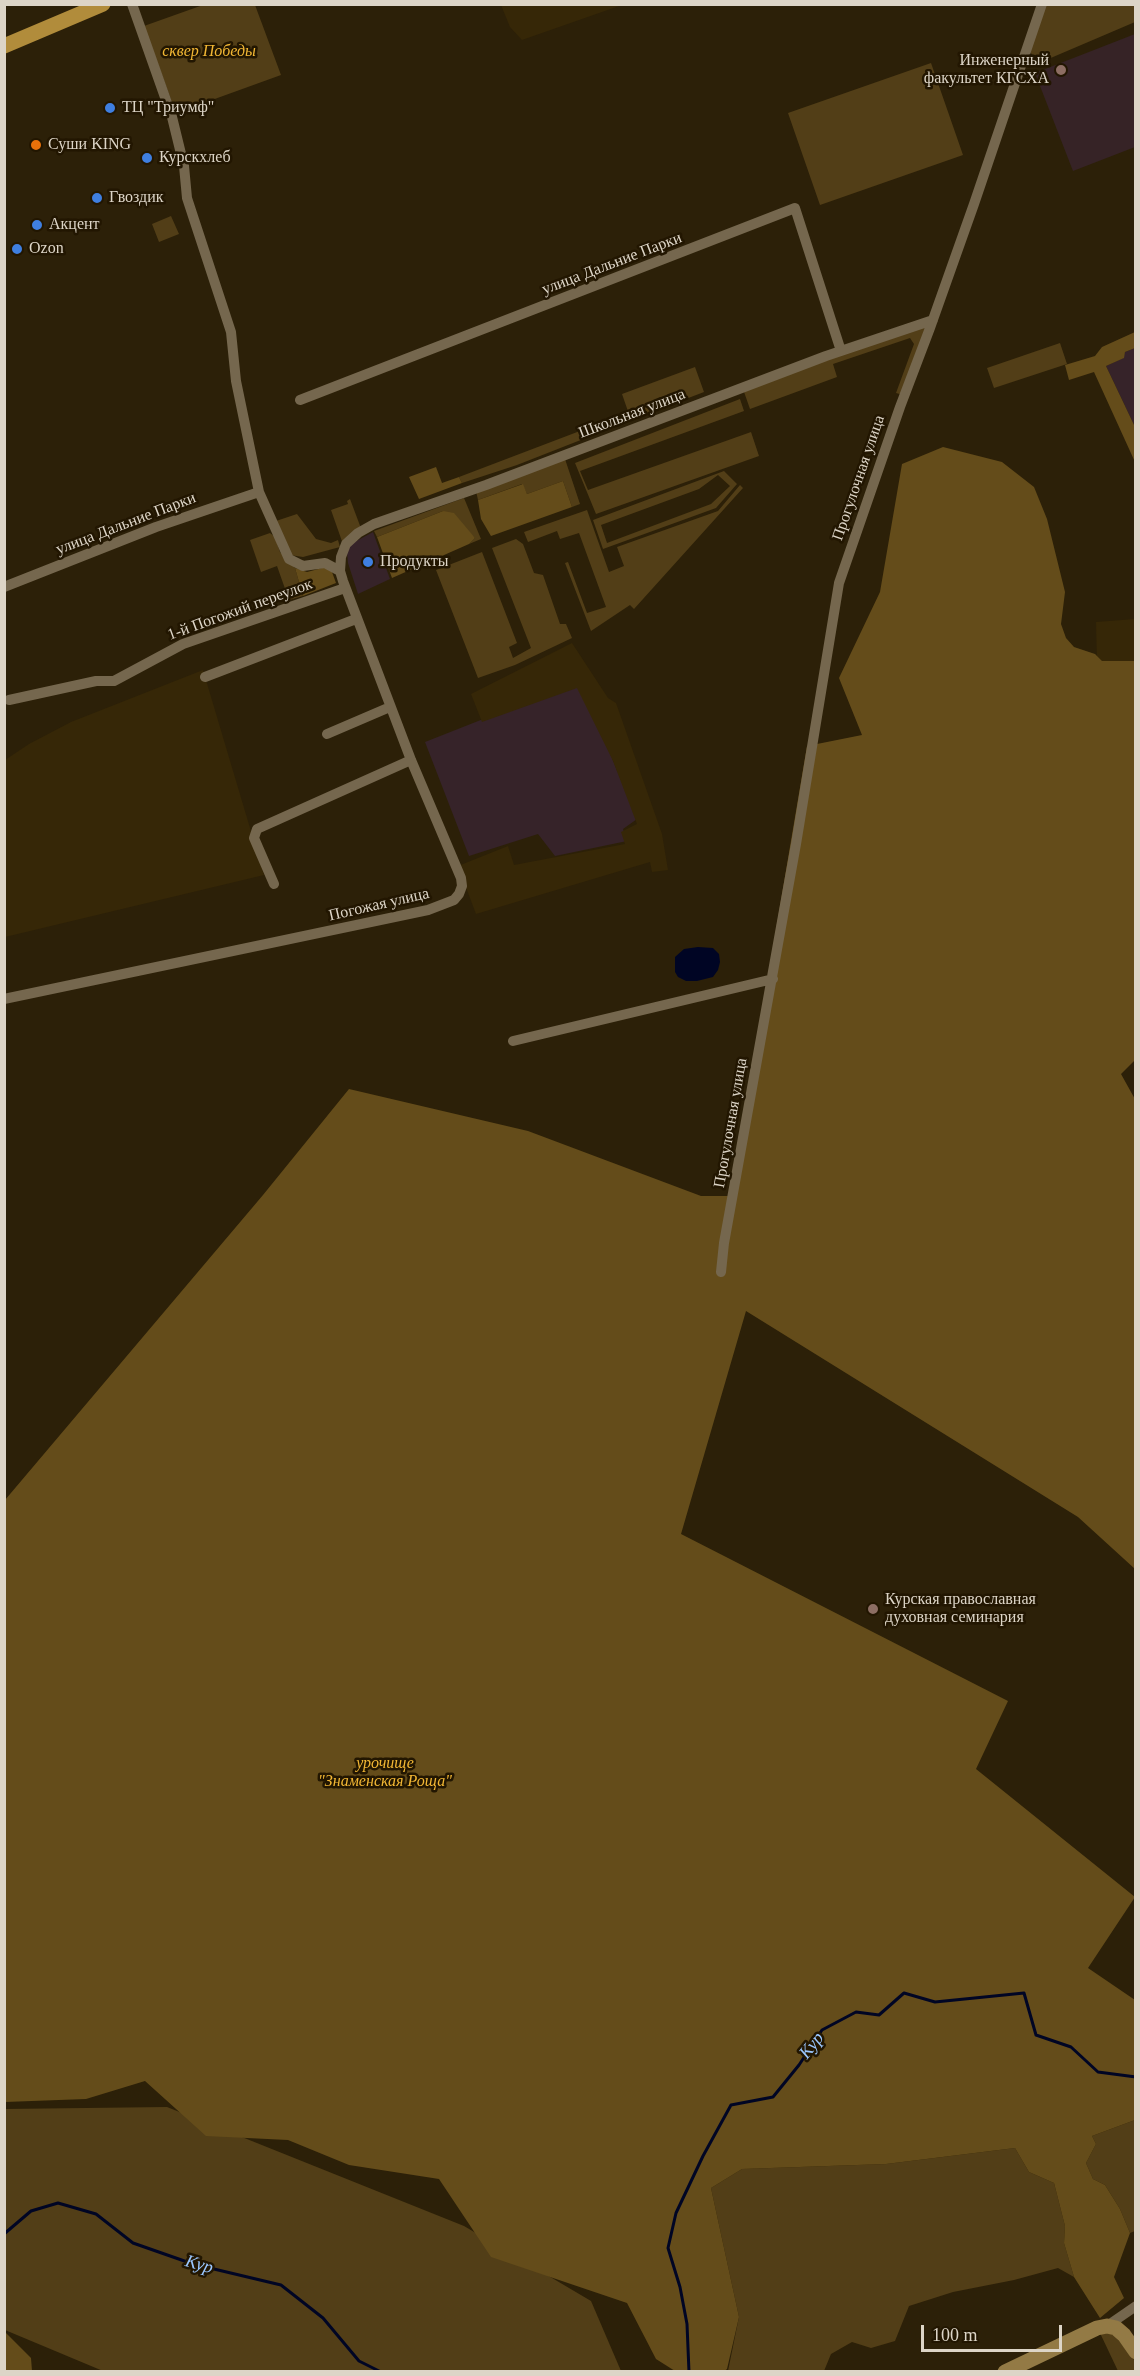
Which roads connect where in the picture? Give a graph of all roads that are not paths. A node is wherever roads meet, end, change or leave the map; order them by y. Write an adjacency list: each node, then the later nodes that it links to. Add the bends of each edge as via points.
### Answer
1 (102, 4): 4 (main road)
2 (132, 4): 10 (street, via 172,117 187,198 231,332 236,381)
3 (1042, 4): 7 (street, Прогулочная улица)
4 (23, 38): 5 (main road); 6 (main road)
5 (4, 46)
6 (4, 56)
7 (933, 320): 8 (street, Школьная улица); 22 (street, Прогулочная улица, via 839,583)
8 (841, 351): 9 (street, улица Дальние Парки, via 795,208); 11 (street, Школьная улица, via 374,524)
9 (300, 400)
10 (259, 492): 12 (street, via 289,559 303,566 325,563); 13 (street, улица Дальние Парки, via 156,527)
11 (346, 544): 12 (street, Погожая улица)
12 (340, 571): 14 (street, Погожая улица)
13 (4, 587)
14 (345, 588): 15 (street, Погожая улица); 17 (street, 1-й Погожий переулок, via 183,645 114,681 96,681)
15 (356, 619): 16 (street); 18 (street, Погожая улица)
16 (205, 676)
17 (9, 700)
18 (390, 707): 19 (street); 20 (street, Погожая улица)
19 (327, 734)
20 (411, 760): 21 (street, via 257,829 254,838); 23 (street, Погожая улица, via 461,878 462,886 454,900 428,910)
21 (274, 884)
22 (772, 979): 24 (street); 25 (street, Прогулочная улица, via 723,1243)
23 (4, 999)
24 (513, 1041)
25 (721, 1272)
26 (1136, 2306): 27 (street)
27 (1107, 2326): 28 (main road, via 1124,2335); 29 (main road)
28 (1136, 2352)
29 (1005, 2372)

